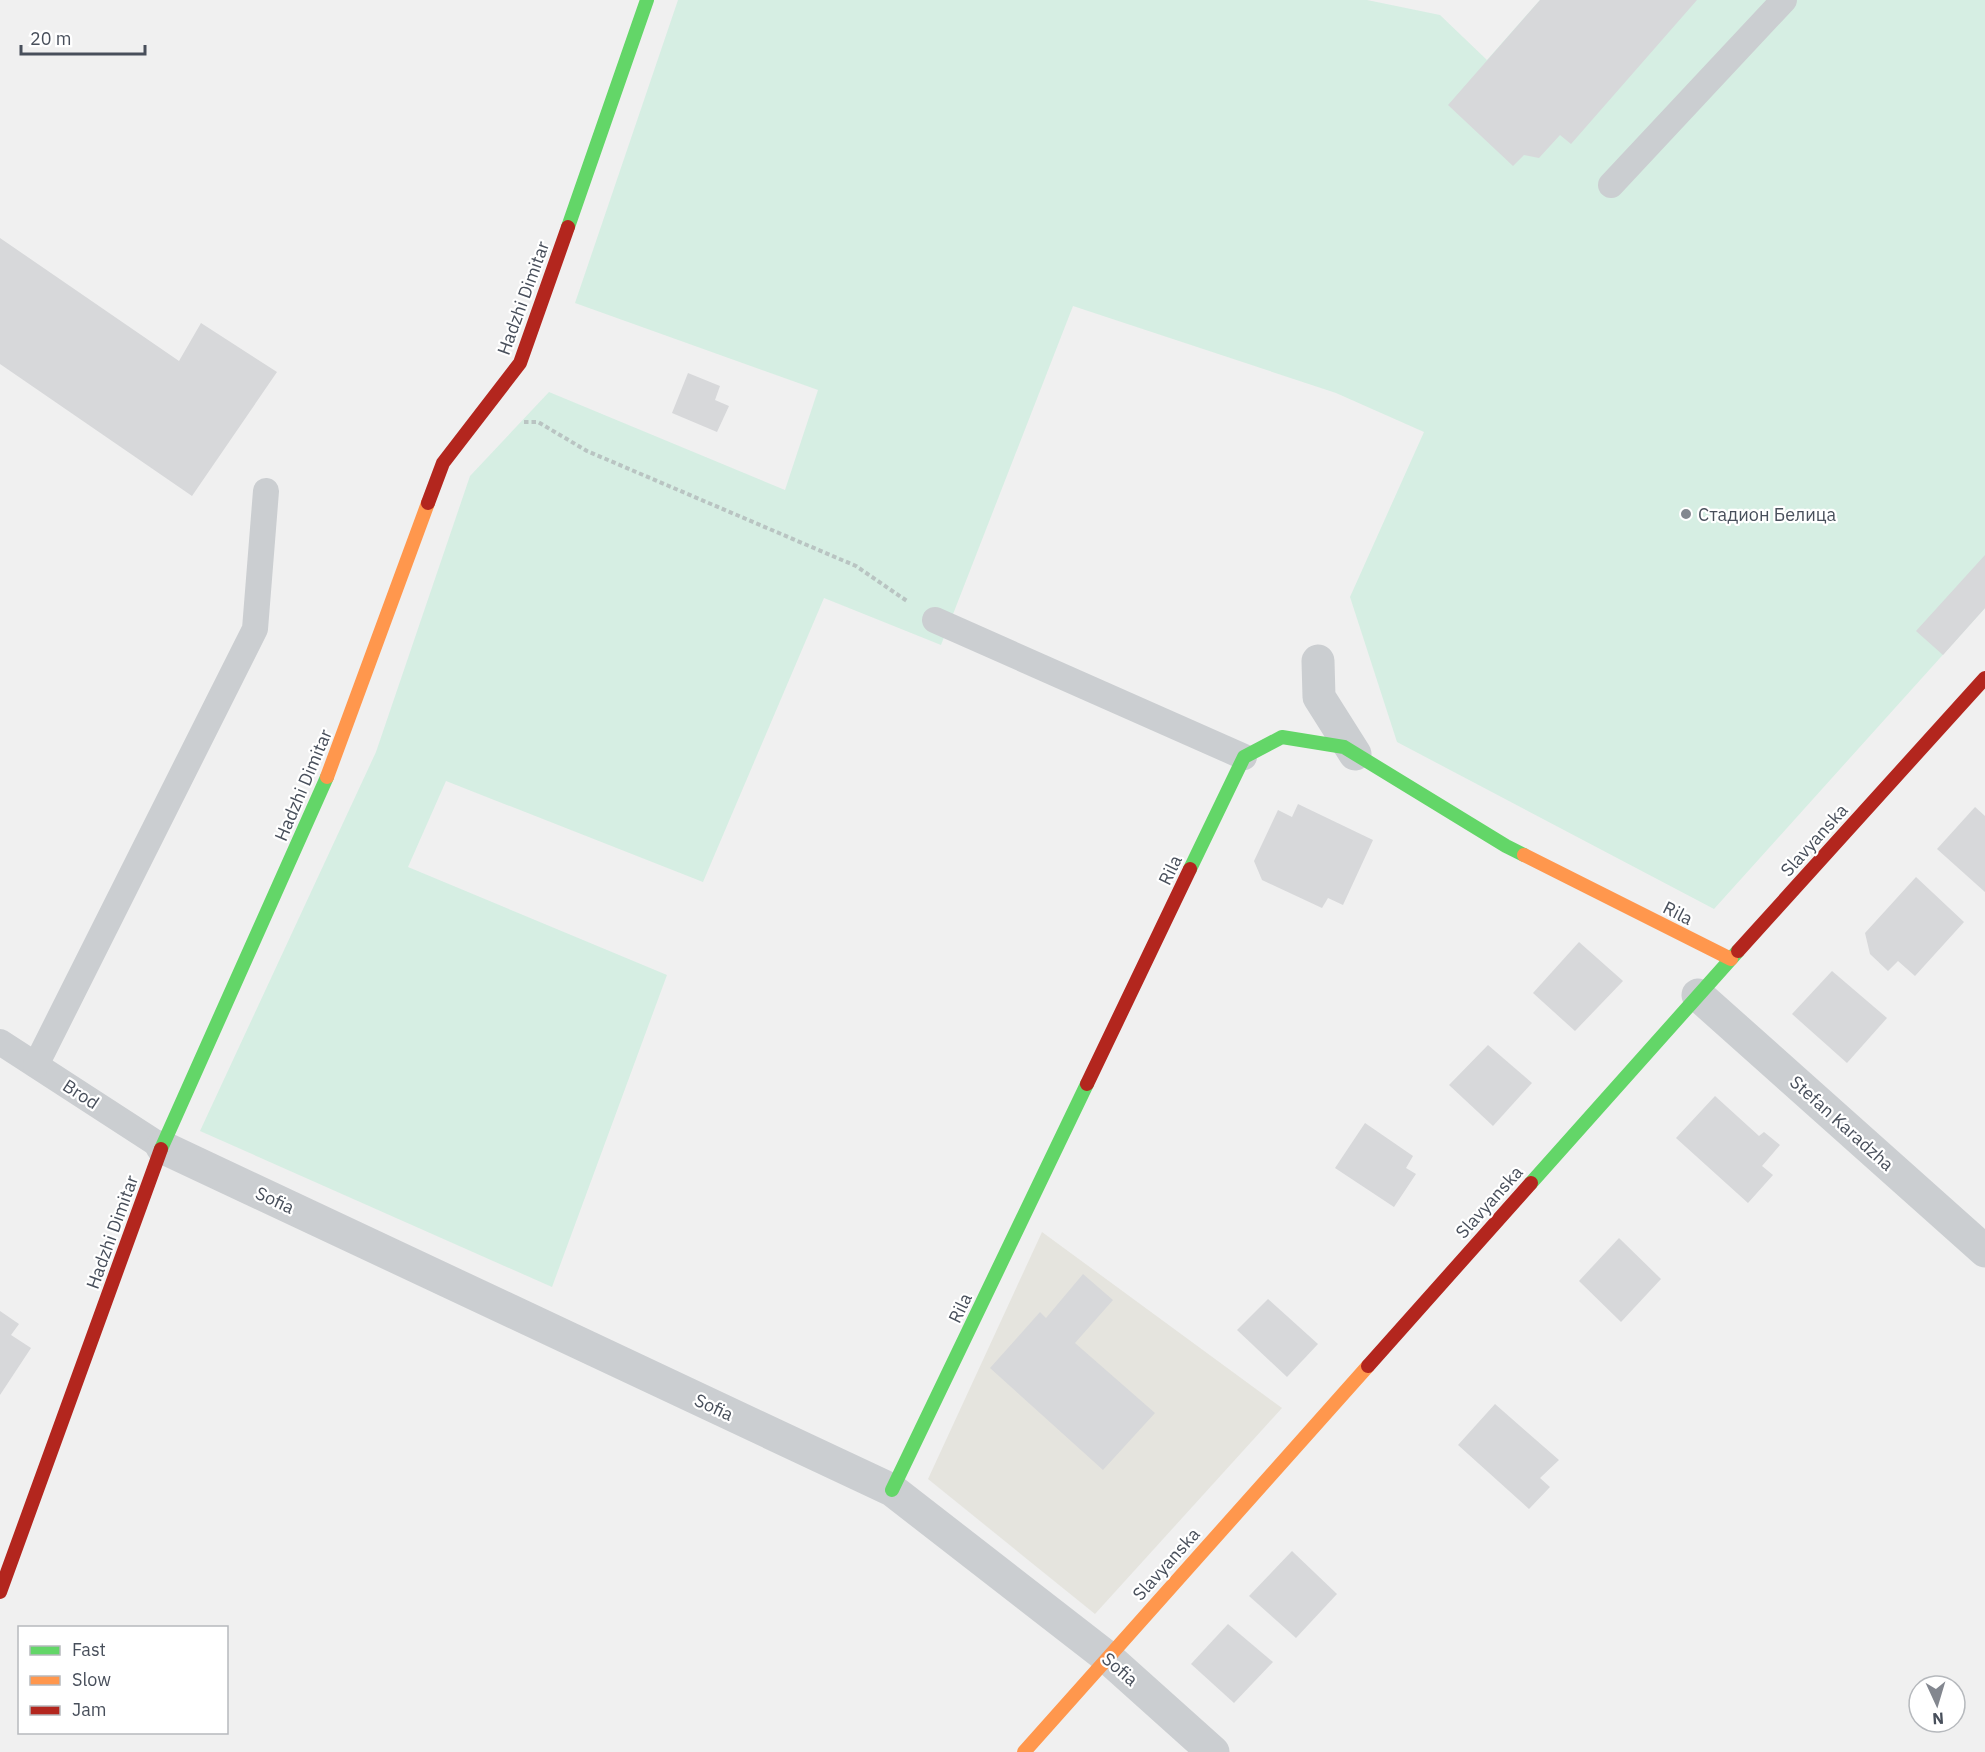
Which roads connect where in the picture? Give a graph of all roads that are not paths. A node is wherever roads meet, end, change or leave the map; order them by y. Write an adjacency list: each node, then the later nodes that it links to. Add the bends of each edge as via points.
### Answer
1 (647, 0): 14 (street, Hadzhi Dimitar, via 520,363 443,463 332,766)
2 (1784, 0): 3 (lane)
3 (1611, 184)
4 (266, 490): 13 (lane, via 255,629)
5 (935, 620): 9 (lane)
6 (1318, 661): 8 (street, via 1319,697)
7 (1985, 678): 10 (street, Slavyanska)
8 (1355, 754): 9 (street, Rila, via 1344,747 1282,737); 10 (street, Rila, via 1506,846)
9 (1244, 757): 16 (street, Rila)
10 (1731, 959): 11 (street, Slavyanska)
11 (1698, 995): 15 (street, Stefan Karadzha); 18 (street, Slavyanska)
12 (0, 1042): 13 (lane, Brod)
13 (36, 1065): 14 (lane, Brod)
14 (162, 1147): 16 (street, Sofia); 17 (street, Hadzhi Dimitar)
15 (1985, 1251)
16 (892, 1490): 18 (street, Sofia)
17 (0, 1592)
18 (1107, 1657): 19 (street, Slavyanska); 20 (street, Sofia)
19 (1024, 1752)
20 (1213, 1752)

